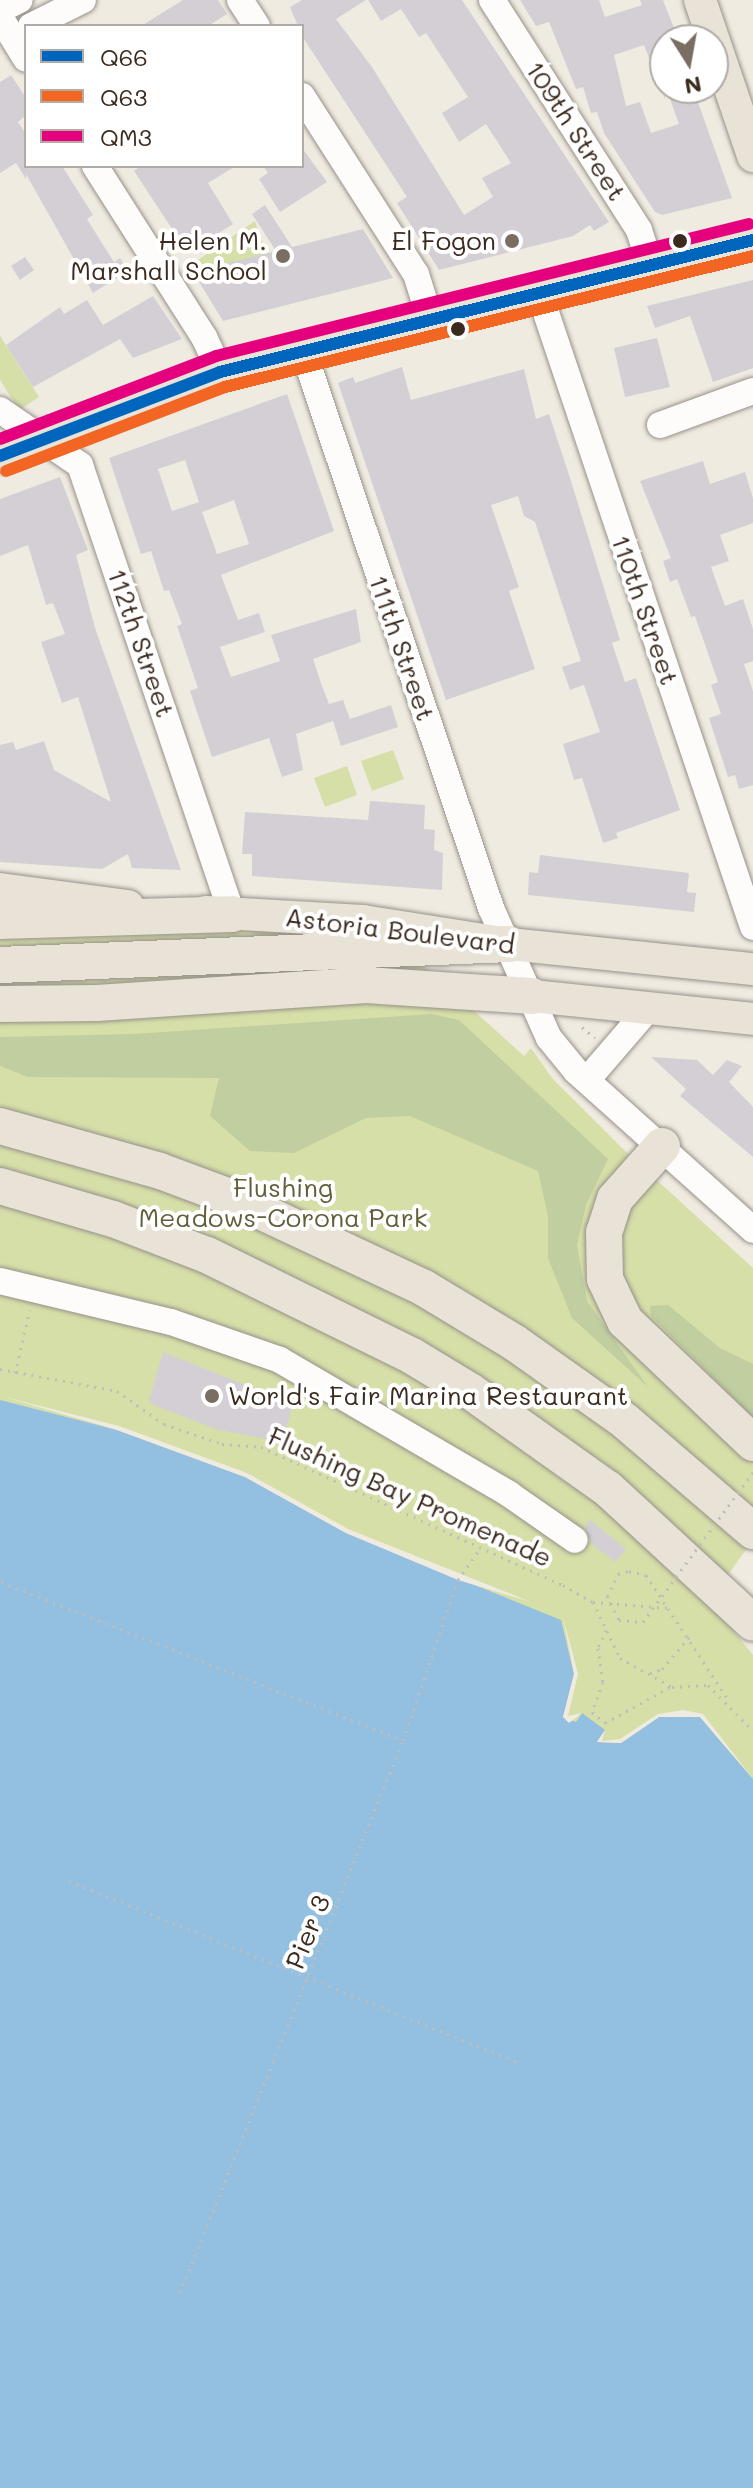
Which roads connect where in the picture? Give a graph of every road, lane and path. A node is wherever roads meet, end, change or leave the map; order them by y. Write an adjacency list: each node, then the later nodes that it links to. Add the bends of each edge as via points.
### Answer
1 (20, 0): 6 (street)
2 (83, 0): 7 (street)
3 (240, 0): 8 (street)
4 (492, 0): 15 (street, 109th Street, via 639,230)
5 (700, 0): 12 (main road)
6 (0, 10)
7 (28, 24)
8 (256, 24)
9 (14, 30): 10 (street)
10 (24, 54)
11 (304, 99): 17 (street, via 416,274)
12 (753, 156)
13 (96, 168): 19 (street, via 204,337)
14 (753, 240): 15 (main road)
15 (651, 266): 16 (main road)
16 (539, 292): 17 (main road); 28 (street, 110th Street)
17 (430, 319): 18 (main road)
18 (303, 350): 19 (main road); 29 (street, 111th Street, via 491,908)
19 (220, 372): 23 (main road)
20 (753, 391): 22 (street)
21 (0, 410): 23 (street, 112th Street)
22 (660, 425)
23 (43, 439): 24 (main road); 26 (street, 112th Street, via 80,465)
24 (0, 456)
25 (0, 889): 26 (main road, Astoria Boulevard)
26 (232, 914): 27 (highway); 29 (main road, Astoria Boulevard, via 363,921)
27 (0, 921)
28 (753, 927)
29 (509, 944): 30 (highway, via 383,945); 31 (main road, Astoria Boulevard); 32 (street, 111th Street)
30 (0, 965)
31 (753, 969)
32 (532, 996): 33 (highway, via 366,985 97,1003); 34 (main road); 38 (street, 111th Street, via 556,1048)
33 (0, 1004)
34 (649, 1008): 35 (main road); 38 (street)
35 (753, 1019)
36 (578, 1024): 37 (path)
37 (604, 1046)
38 (587, 1080): 41 (street, 111th Street)
39 (0, 1101): 42 (highway)
40 (0, 1126): 42 (highway)
41 (662, 1146): 45 (street, 111th Street); 51 (highway, via 623,1186 608,1215 602,1263 610,1295 636,1332)
42 (160, 1171): 53 (highway, via 349,1250 485,1324 652,1441)
43 (0, 1186): 48 (highway, via 81,1208 197,1251)
44 (0, 1209): 48 (highway, via 205,1263)
45 (753, 1230)
46 (0, 1281): 47 (street)
47 (36, 1287): 50 (path); 54 (street, via 171,1322 294,1367 509,1494)
48 (382, 1339): 59 (highway, via 470,1391 581,1468 685,1555)
49 (0, 1369): 50 (path, Flushing Bay Promenade)
50 (15, 1373): 55 (path, Flushing Bay Promenade, via 117,1391 164,1424 222,1444 261,1447)
51 (753, 1443)
52 (753, 1472): 58 (path, bridge, via 643,1622 619,1620 607,1596 618,1574 640,1572)
53 (753, 1531)
54 (575, 1540)
55 (480, 1549): 57 (path, Flushing Bay Promenade); 66 (path, Pier 3, via 458,1580)
56 (1, 1582): 66 (path)
57 (593, 1602): 58 (path); 60 (path)
58 (669, 1608): 61 (path)
59 (753, 1623)
60 (606, 1630): 62 (path, via 620,1658); 63 (path, via 598,1648 603,1682 592,1712 605,1723)
61 (689, 1637): 62 (path, via 662,1669); 64 (path)
62 (650, 1673): 63 (path)
63 (672, 1687): 64 (path, via 708,1685)
64 (732, 1706): 65 (path)
65 (753, 1731)
66 (403, 1740): 68 (path, Pier 3)
67 (69, 1881): 68 (path)
68 (310, 1977): 69 (path); 70 (path, Pier 3)
69 (517, 2062)
70 (180, 2293)

